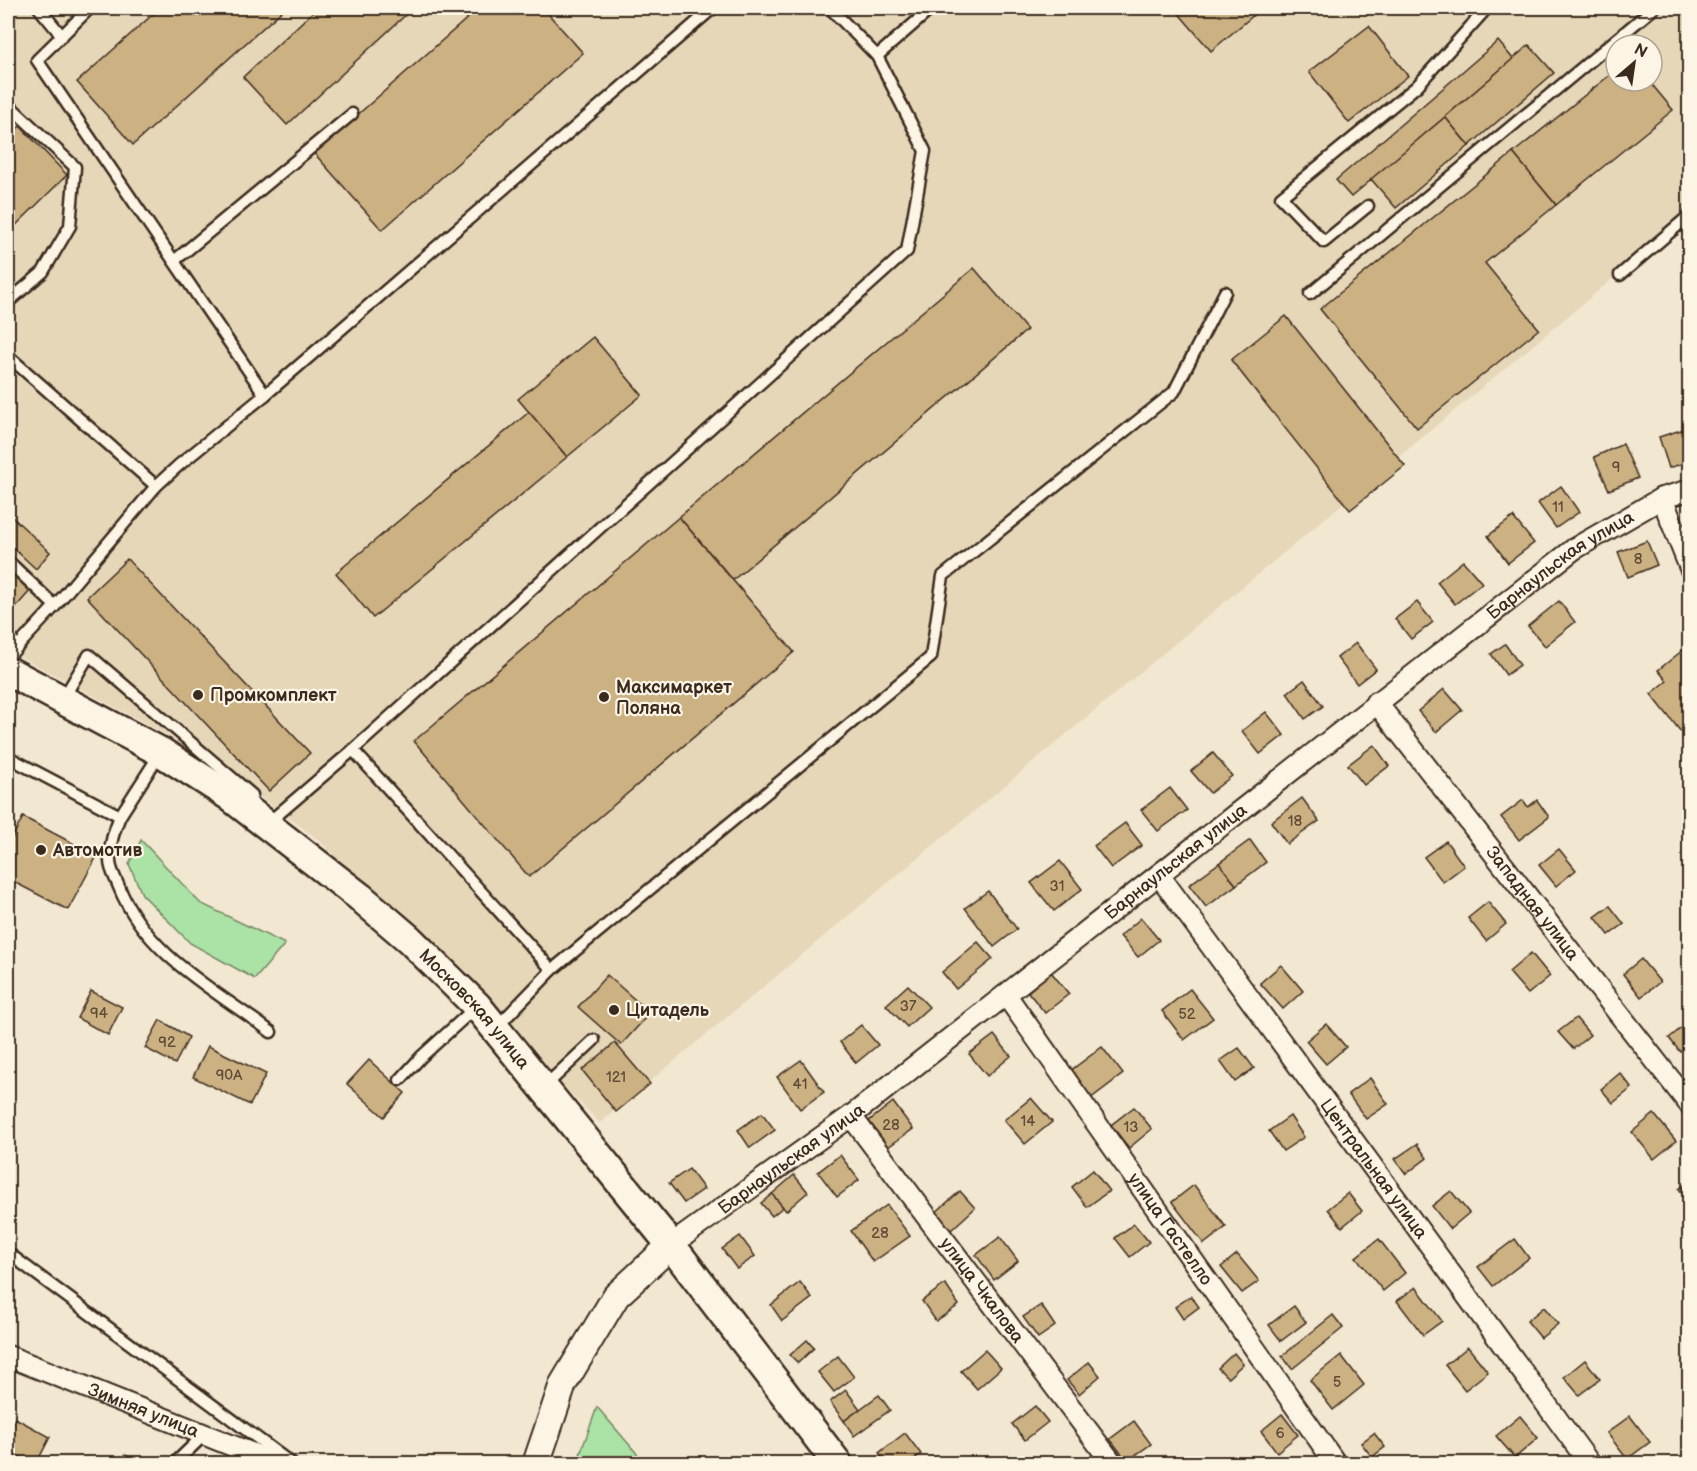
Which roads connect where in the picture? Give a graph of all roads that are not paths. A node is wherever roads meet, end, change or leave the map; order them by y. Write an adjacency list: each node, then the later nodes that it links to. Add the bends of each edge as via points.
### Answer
1 (39, 8): 8 (lane)
2 (90, 8): 8 (lane)
3 (713, 8): 20 (lane)
4 (830, 8): 9 (lane)
5 (932, 8): 9 (lane)
6 (1487, 8): 12 (lane, via 1417,86 1281,197 1324,242)
7 (1654, 8): 17 (lane)
8 (62, 36): 14 (lane, via 38,60)
9 (877, 56): 32 (lane, via 925,151 908,251)
10 (8, 112): 18 (lane, via 12,108 75,167 70,226 44,272)
11 (352, 114): 14 (lane)
12 (1368, 206)
13 (1689, 214): 15 (lane)
14 (174, 261): 20 (lane)
15 (1620, 275)
16 (1225, 292): 39 (lane, via 1174,392 943,576 931,657)
17 (1310, 294)
18 (8, 302)
19 (8, 356): 21 (lane)
20 (265, 395): 21 (lane)
21 (156, 486): 26 (lane)
22 (1689, 490): 23 (street, Барнаульская улица)
23 (1662, 498): 25 (street); 31 (street, Барнаульская улица, via 1574,549)
24 (8, 561): 26 (lane)
25 (1689, 568)
26 (55, 606): 29 (lane)
27 (8, 636): 29 (lane)
28 (8, 657): 29 (lane)
29 (13, 658): 30 (main road, Московская улица)
30 (63, 700): 33 (main road, Московская улица); 35 (lane, via 89,655)
31 (1376, 702): 38 (street, Барнаульская улица); 47 (street, Западная улица)
32 (353, 750): 37 (lane); 39 (lane)
33 (161, 752): 36 (lane); 37 (main road, Московская улица)
34 (8, 757): 36 (lane)
35 (252, 795)
36 (120, 816): 43 (lane, via 111,838 109,864 128,910 150,939 181,967)
37 (267, 824): 41 (main road, Московская улица, via 409,939)
38 (1159, 875): 40 (street, Барнаульская улица); 60 (street, Центральная улица)
39 (552, 970): 42 (lane)
40 (1006, 995): 48 (street, Барнаульская улица); 59 (street, улица Гастелло)
41 (477, 1006): 42 (main road, Московская улица); 45 (lane)
42 (495, 1029): 46 (main road, Московская улица)
43 (271, 1032)
44 (594, 1040): 46 (lane)
45 (400, 1080)
46 (543, 1087): 49 (main road, Московская улица)
47 (1689, 1105)
48 (851, 1116): 49 (street, Барнаульская улица); 58 (street, улица Чкалова)
49 (670, 1245): 56 (street, via 616,1296 563,1384); 57 (main road, Московская улица)
50 (8, 1253): 55 (lane)
51 (8, 1356): 52 (street, Зимняя улица)
52 (204, 1435): 53 (lane); 54 (street, Зимняя улица)
53 (174, 1464)
54 (278, 1464)
55 (292, 1464)
56 (536, 1464)
57 (838, 1464)
58 (1113, 1464)
59 (1336, 1464)
60 (1590, 1464)

